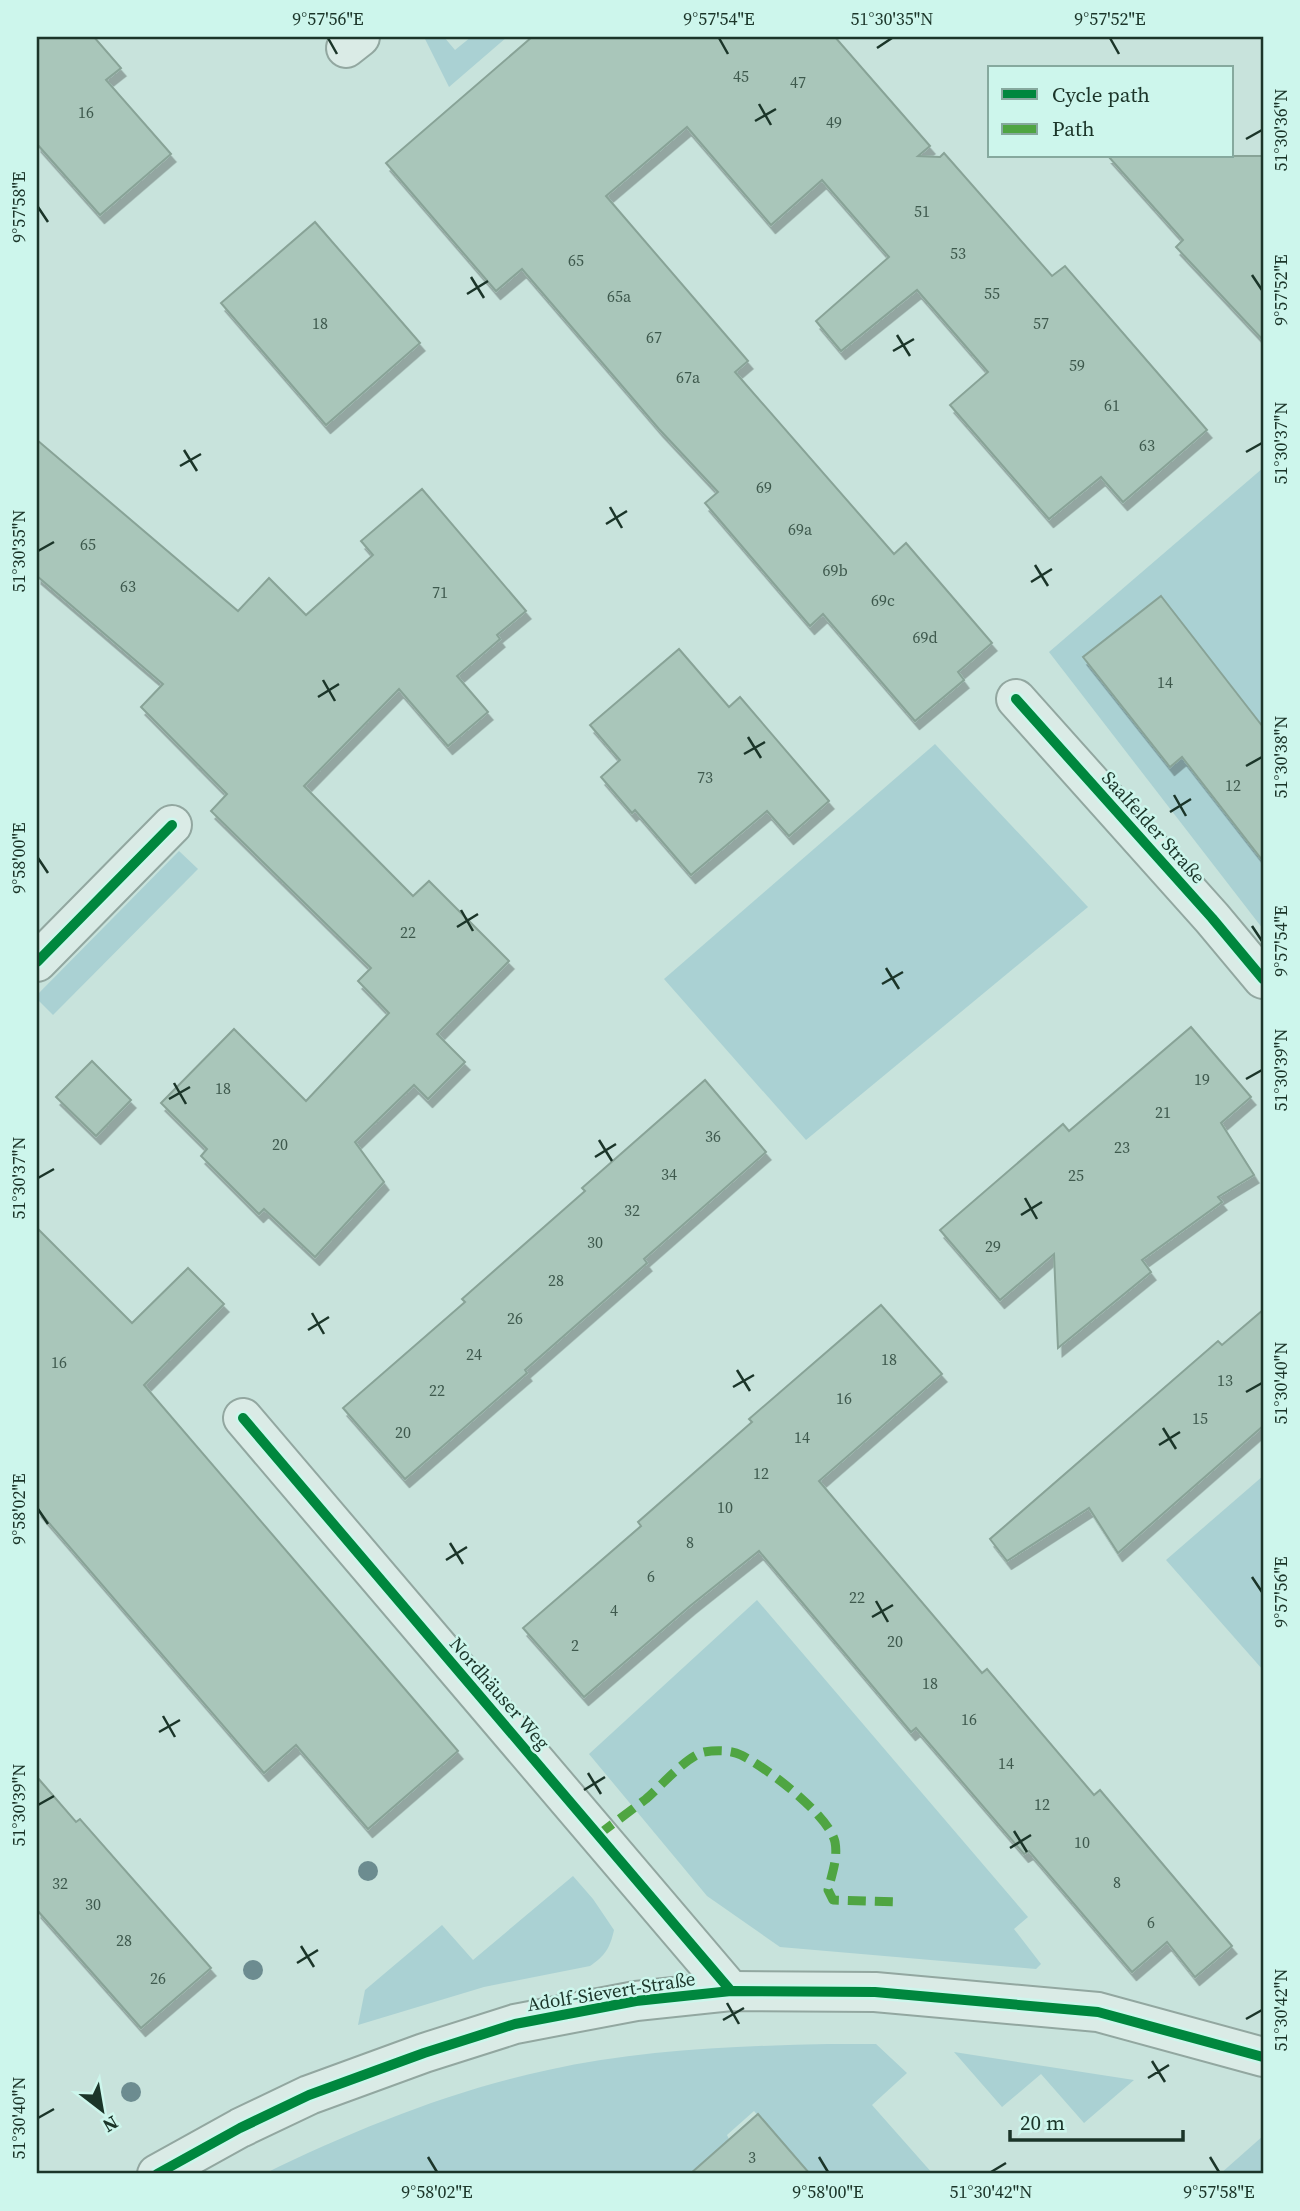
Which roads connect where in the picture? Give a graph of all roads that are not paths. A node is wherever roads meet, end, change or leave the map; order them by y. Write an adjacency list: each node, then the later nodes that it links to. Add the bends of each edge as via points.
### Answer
1 (1016, 699): 4 (street, Saalfelder Straße)
2 (172, 825): 3 (street)
3 (37, 961)
4 (1263, 979)
5 (243, 1418): 6 (street, Nordhäuser Weg)
6 (731, 1991): 7 (street, Adolf-Sievert-Straße, via 875,1992 1097,2012); 8 (street, Adolf-Sievert-Straße, via 622,2004 515,2024 309,2095)
7 (1263, 2057)
8 (157, 2174)

